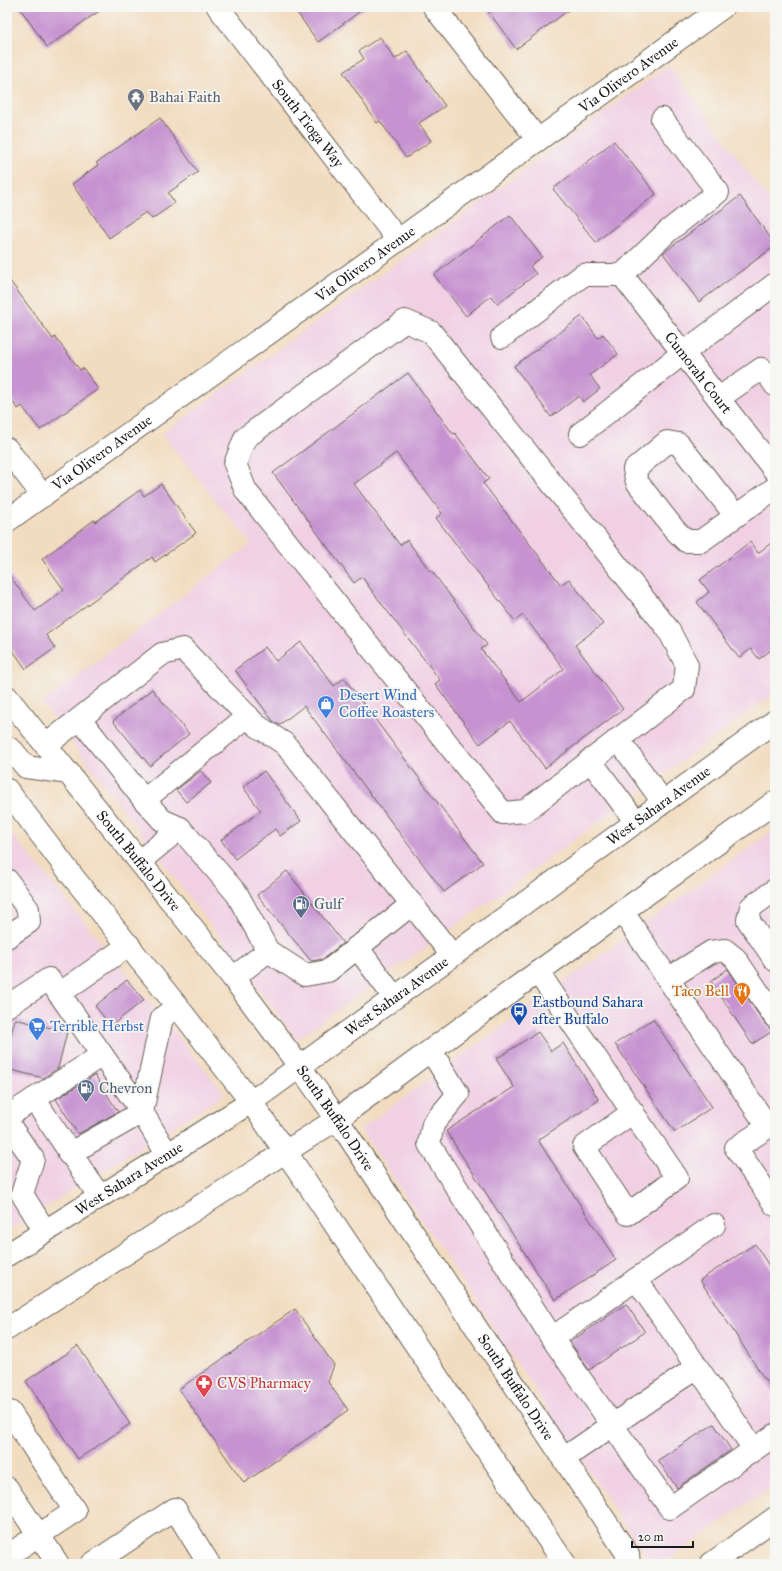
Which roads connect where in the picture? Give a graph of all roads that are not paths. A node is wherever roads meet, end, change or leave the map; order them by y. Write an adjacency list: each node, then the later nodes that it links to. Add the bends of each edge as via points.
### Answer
1 (218, 7): 6 (main road, South Tioga Way)
2 (434, 7): 5 (main road)
3 (723, 7): 5 (main road, Via Olivero Avenue)
4 (662, 119): 7 (main road, via 718,192 667,232)
5 (538, 140): 6 (main road, Via Olivero Avenue)
6 (398, 240): 17 (main road, Via Olivero Avenue)
7 (622, 275): 9 (main road, via 583,275); 10 (main road, Cumorah Court)
8 (775, 284): 10 (main road)
9 (502, 337)
10 (683, 353): 12 (main road, Cumorah Court); 13 (main road)
11 (775, 385): 12 (main road, via 761,369)
12 (719, 398): 15 (main road, Cumorah Court)
13 (580, 434)
14 (7, 449): 17 (main road)
15 (775, 471)
16 (775, 488): 18 (main road)
17 (43, 496): 19 (main road, Via Olivero Avenue)
18 (736, 516): 18 (main road, via 701,540 686,541 637,482 634,470 667,442 679,444)
19 (7, 521)
20 (7, 697): 25 (main road, South Buffalo Drive)
21 (248, 716): 22 (main road, via 183,648 162,654); 30 (main road); 38 (main road, via 256,725 285,744)
22 (80, 719): 25 (main road); 30 (main road)
23 (773, 727): 31 (main road, West Sahara Avenue)
24 (618, 739): 27 (main road); 27 (main road, via 684,689 687,665 668,629 431,332 405,321 245,438 235,464 246,491 503,813 525,811); 31 (main road)
25 (46, 745): 28 (main road, South Buffalo Drive)
26 (7, 747): 28 (main road, via 26,767)
27 (590, 760): 33 (main road)
28 (69, 773): 35 (main road, South Buffalo Drive)
29 (7, 790): 41 (main road, via 72,877)
30 (144, 800): 34 (main road, via 162,820)
31 (663, 802): 33 (main road, West Sahara Avenue)
32 (775, 802): 39 (main road)
33 (636, 822): 44 (main road, West Sahara Avenue)
34 (180, 828): 35 (main road); 43 (main road, via 237,894)
35 (140, 861): 48 (main road, South Buffalo Drive)
36 (7, 880): 40 (main road, via 28,909 29,922)
37 (775, 890): 45 (main road, via 751,907 748,920)
38 (412, 904): 42 (main road); 44 (main road)
39 (622, 911): 46 (main road); 49 (main road)
40 (7, 937)
41 (129, 945): 50 (main road); 53 (main road)
42 (357, 947): 43 (main road, via 328,971 305,975); 51 (main road)
43 (268, 951): 48 (main road)
44 (452, 955): 51 (main road, West Sahara Avenue)
45 (775, 960): 47 (main road, via 769,965)
46 (538, 972): 55 (main road); 61 (main road)
47 (775, 974)
48 (233, 978): 57 (main road, South Buffalo Drive)
49 (668, 979): 54 (main road, via 711,952 725,950 735,958); 65 (main road)
50 (59, 994): 52 (main road, via 49,980); 56 (main road)
51 (394, 998): 57 (main road, West Sahara Avenue)
52 (7, 1006)
53 (177, 1006): 59 (main road); 60 (main road, via 162,1018)
54 (775, 1017)
55 (431, 1051): 63 (main road); 76 (main road, via 458,1094 433,1124 429,1144)
56 (102, 1055): 58 (main road); 60 (main road)
57 (300, 1067): 59 (main road, West Sahara Avenue); 63 (main road, South Buffalo Drive)
58 (34, 1099): 62 (main road); 67 (main road)
59 (251, 1102): 66 (main road); 68 (main road, West Sahara Avenue)
60 (142, 1112): 67 (main road); 68 (main road)
61 (633, 1112): 61 (main road, via 677,1178 628,1214 584,1147)
62 (7, 1117)
63 (337, 1119): 66 (main road); 82 (main road, South Buffalo Drive)
64 (7, 1122): 72 (main road, via 33,1159 22,1194)
65 (772, 1129): 70 (main road, via 736,1148)
66 (286, 1152): 75 (main road); 90 (main road)
67 (70, 1154): 69 (main road)
68 (167, 1154): 69 (main road, West Sahara Avenue)
69 (100, 1197): 72 (main road, West Sahara Avenue)
70 (774, 1202)
71 (714, 1225): 74 (main road)
72 (45, 1231): 73 (main road, West Sahara Avenue)
73 (7, 1255)
74 (636, 1279): 76 (main road); 77 (main road)
75 (7, 1329)
76 (552, 1338): 79 (main road)
77 (697, 1367): 79 (main road); 81 (main road)
78 (7, 1414): 85 (main road, via 10,1412 75,1510)
79 (612, 1425): 81 (main road, via 670,1508); 82 (main road)
80 (775, 1435): 81 (main road)
81 (754, 1449)
82 (563, 1459): 91 (main road, South Buffalo Drive, via 628,1555)
83 (7, 1488): 85 (main road)
84 (775, 1518): 92 (main road)
85 (38, 1534): 86 (main road); 87 (main road)
86 (7, 1556)
87 (58, 1564)
88 (92, 1564): 89 (main road, via 175,1509)
89 (209, 1564)
90 (565, 1564)
91 (629, 1564)
92 (712, 1564)

